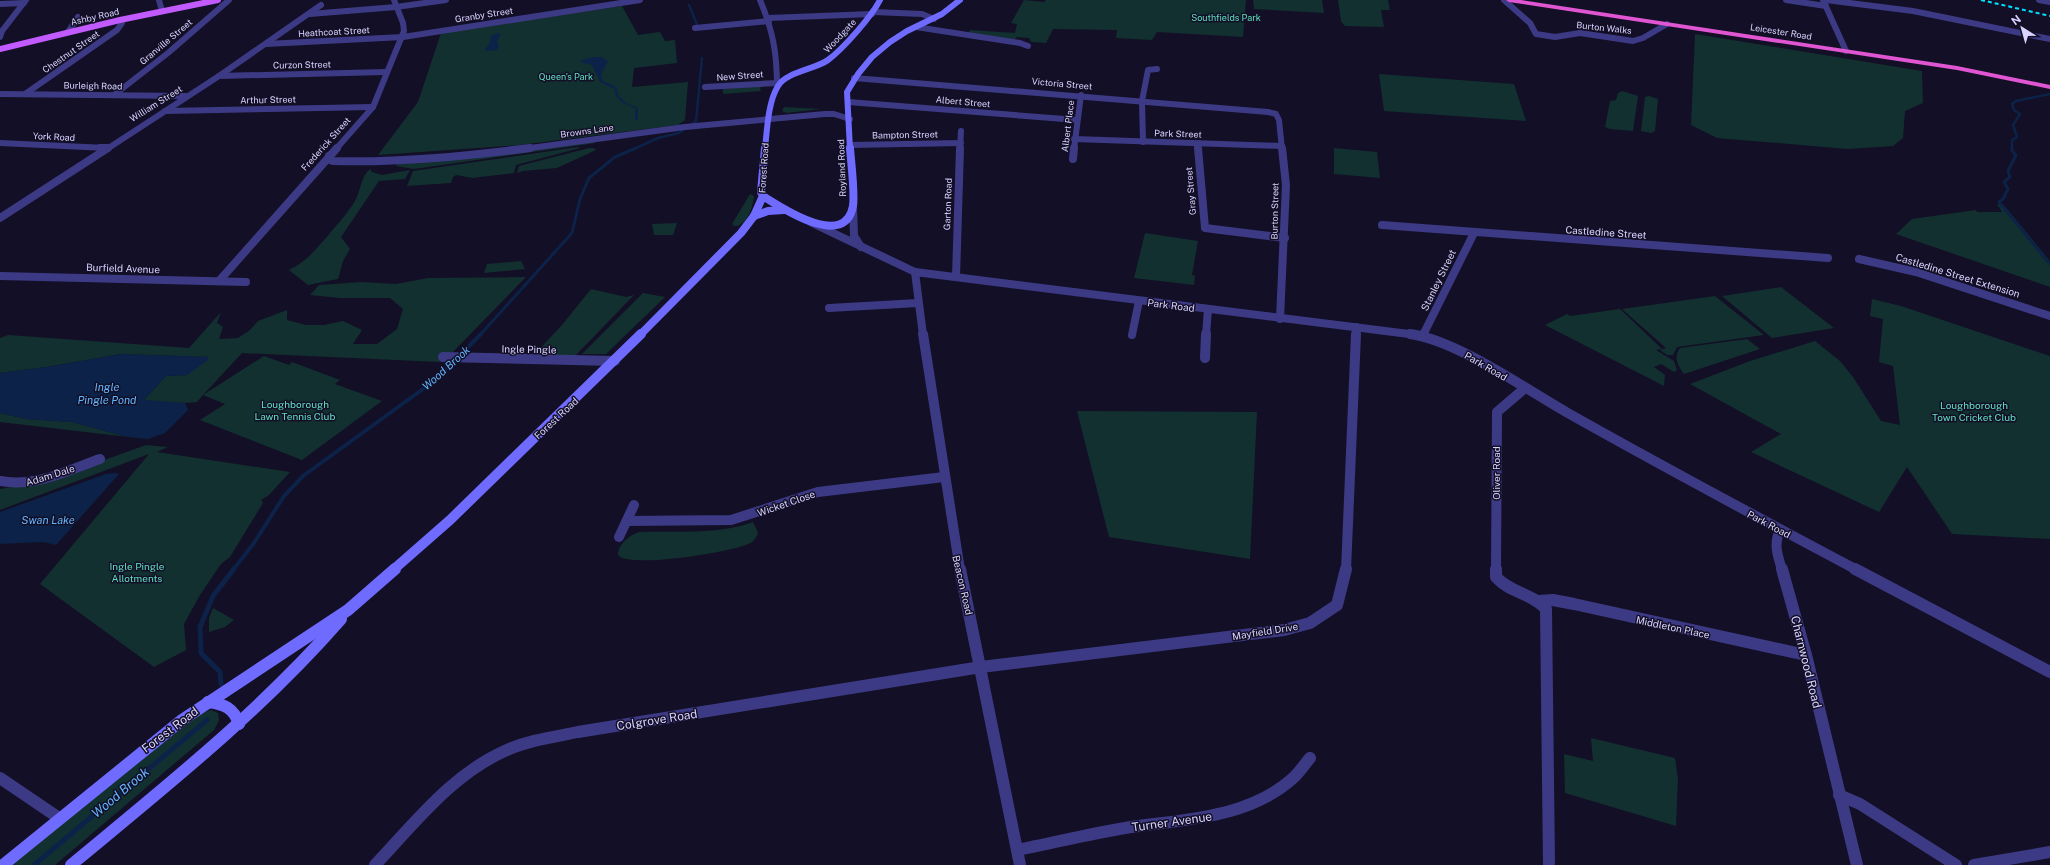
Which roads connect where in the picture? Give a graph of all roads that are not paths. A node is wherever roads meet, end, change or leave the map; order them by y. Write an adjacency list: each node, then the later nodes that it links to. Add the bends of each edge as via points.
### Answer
1 (159, 0): 21 (street)
2 (218, 0): 21 (main road, Ashby Road)
3 (229, 0): 48 (street, Granville Street, via 168,53)
4 (394, 0): 20 (street)
5 (446, 0): 20 (street)
6 (640, 0): 15 (street, Granby Street)
7 (760, 0): 27 (street)
8 (880, 0): 22 (main road, Woodgate)
9 (960, 0): 25 (main road)
10 (1504, 0): 28 (street, Burton Walks, via 1530,23 1536,34 1548,36 1580,33 1633,41)
11 (1509, 0): 28 (highway, Leicester Road)
12 (1786, 0): 16 (street)
13 (2039, 0): 17 (street)
14 (25, 1): 18 (street); 32 (street)
15 (620, 1): 33 (street, Granby Street)
16 (1825, 2): 34 (street, via 1912,11); 38 (street)
17 (2050, 2)
18 (0, 4)
19 (322, 5): 23 (street, William Street)
20 (396, 7): 23 (street); 33 (street, via 403,23)
21 (162, 11): 26 (main road, Ashby Road)
22 (873, 13): 25 (street, via 922,14); 27 (street); 43 (main road, Woodgate, via 828,60)
23 (310, 14): 35 (street, William Street)
24 (78, 17): 31 (street)
25 (934, 19): 29 (main road)
26 (120, 20): 31 (main road, Ashby Road); 47 (street, Chestnut Street, via 120,28)
27 (769, 20): 30 (street); 43 (street, via 778,65)
28 (1666, 24): 38 (highway, Leicester Road)
29 (916, 27): 36 (street); 42 (main road, via 900,36 872,59)
30 (695, 28)
31 (68, 32): 37 (main road, Ashby Road)
32 (0, 37)
33 (403, 38): 35 (street, Heathcoat Street); 40 (street, Frederick Street)
34 (2050, 40)
35 (266, 44): 41 (street, William Street)
36 (1028, 46)
37 (0, 47)
38 (1846, 51): 45 (highway, Leicester Road, via 1957,68)
39 (1157, 69): 51 (street, via 1148,70)
40 (386, 72): 41 (street, Curzon Street); 53 (street, Frederick Street)
41 (219, 76): 50 (street, William Street)
42 (854, 78): 49 (street, Victoria Street); 52 (main road, Royland Road, via 847,92)
43 (778, 84): 44 (street, New Street); 56 (main road, Forest Road)
44 (705, 87)
45 (2050, 87)
46 (0, 94): 47 (street, Burleigh Road)
47 (26, 94): 48 (street, Burleigh Road)
48 (114, 95): 50 (street, Burleigh Road)
49 (1080, 95): 51 (street, Victoria Street); 58 (street, Albert Place)
50 (186, 96): 54 (street, William Street)
51 (1142, 101): 55 (street, Victoria Street); 61 (street)
52 (848, 102): 57 (main road, Royland Road); 58 (street, Albert Street)
53 (373, 107): 54 (street, Arthur Street); 68 (street, Frederick Street)
54 (164, 111): 67 (street, William Street)
55 (1268, 112): 66 (street, Burton Street, via 1278,116)
56 (768, 119): 57 (street, Browns Lane, via 829,114); 68 (street, Browns Lane, via 685,127 467,156 338,162 330,160); 70 (main road, Forest Road, via 761,192)
57 (850, 119): 65 (main road, Royland Road)
58 (1076, 120): 60 (street, Albert Place)
59 (961, 131): 63 (street, Garton Road)
60 (1074, 139): 61 (street, Park Street); 69 (street, Albert Place)
61 (1143, 142): 64 (street, Park Street)
62 (0, 143): 67 (street, York Road)
63 (961, 143): 65 (street, Bampton Street); 86 (street, Garton Road)
64 (1198, 144): 66 (street, Park Street); 80 (street, Gray Street, via 1204,228)
65 (850, 145): 71 (main road, Royland Road)
66 (1282, 146): 80 (street, Burton Street, via 1286,184)
67 (107, 148): 73 (street, William Street)
68 (329, 156): 87 (street, Frederick Street)
69 (1073, 159)
70 (763, 196): 74 (main road, Royland Road); 75 (main road, Forest Road)
71 (853, 206): 76 (main road, Royland Road, via 848,218 836,225 818,225); 81 (street, via 854,236)
72 (0, 208): 73 (street)
73 (14, 209): 77 (street, William Street)
74 (784, 210): 75 (main road, via 768,211); 76 (main road, Royland Road)
75 (754, 216): 100 (main road, Forest Road, via 741,233)
76 (800, 216): 81 (street, Park Road)
77 (0, 218)
78 (1382, 225): 79 (street, Castledine Street)
79 (1474, 233): 82 (street, Castledine Street); 97 (street, Stanley Street)
80 (1285, 238): 94 (street, Burton Street)
81 (861, 247): 84 (street, Park Road)
82 (1828, 258)
83 (1859, 259): 93 (street, Castledine Street Extension, via 1916,272)
84 (915, 272): 86 (street, Park Road); 90 (street, Beacon Road)
85 (0, 276): 87 (street, Burfield Avenue)
86 (956, 277): 89 (street, Park Road)
87 (219, 281): 88 (street, Burfield Avenue)
88 (246, 282)
89 (1139, 301): 92 (street, Park Road); 96 (street)
90 (918, 303): 91 (street); 103 (street, Beacon Road)
91 (829, 308)
92 (1208, 309): 94 (street, Park Road); 99 (street)
93 (2050, 316)
94 (1280, 319): 95 (street, Park Road)
95 (1356, 327): 97 (street, Park Road); 113 (street, Mayfield Drive, via 1346,570 1338,605 1310,623 1284,630)
96 (1132, 336)
97 (1423, 336): 101 (street, Park Road, via 1462,352)
98 (446, 358): 100 (street, Ingle Pingle)
99 (1206, 358)
100 (615, 361): 111 (main road, Forest Road, via 450,520)
101 (1525, 388): 107 (street, Park Road); 109 (street, Oliver Road, via 1497,412)
102 (100, 459): 104 (street, Adam Dale, via 30,482 16,485)
103 (944, 476): 106 (street, Wicket Close, via 818,492 731,520); 113 (street, Beacon Road, via 955,548)
104 (0, 481)
105 (634, 505): 106 (street)
106 (627, 521): 108 (street)
107 (1780, 530): 112 (street, Charnwood Road, via 1776,548); 114 (street, Park Road)
108 (619, 537)
109 (1496, 571): 110 (street, Middleton Place, via 1496,578 1500,583)
110 (1539, 601): 112 (street, Middleton Place, via 1553,600 1574,604); 127 (street, via 1546,609 1547,622)
111 (348, 610): 115 (main road, Forest Road); 116 (main road, Forest Road, via 316,650)
112 (1806, 656): 119 (street, Charnwood Road)
113 (981, 667): 121 (street, Beacon Road); 125 (street, Colgrove Road, via 578,732 506,750 459,781)
114 (2050, 672)
115 (208, 702): 116 (main road, via 223,703 236,713); 120 (main road, Forest Road)
116 (239, 724): 124 (main road, Forest Road)
117 (1310, 758): 121 (street, Turner Avenue, via 1294,779 1244,808 1216,816 1125,828)
118 (0, 778): 120 (street)
119 (1840, 795): 128 (street, Charnwood Road); 129 (street, via 1860,804)
120 (59, 818): 123 (main road, Forest Road)
121 (1017, 850): 126 (street, Beacon Road)
122 (2050, 852): 130 (street)
123 (3, 865)
124 (71, 865)
125 (375, 865)
126 (1020, 865)
127 (1549, 865)
128 (1857, 865)
129 (1956, 865)
130 (1974, 865)

